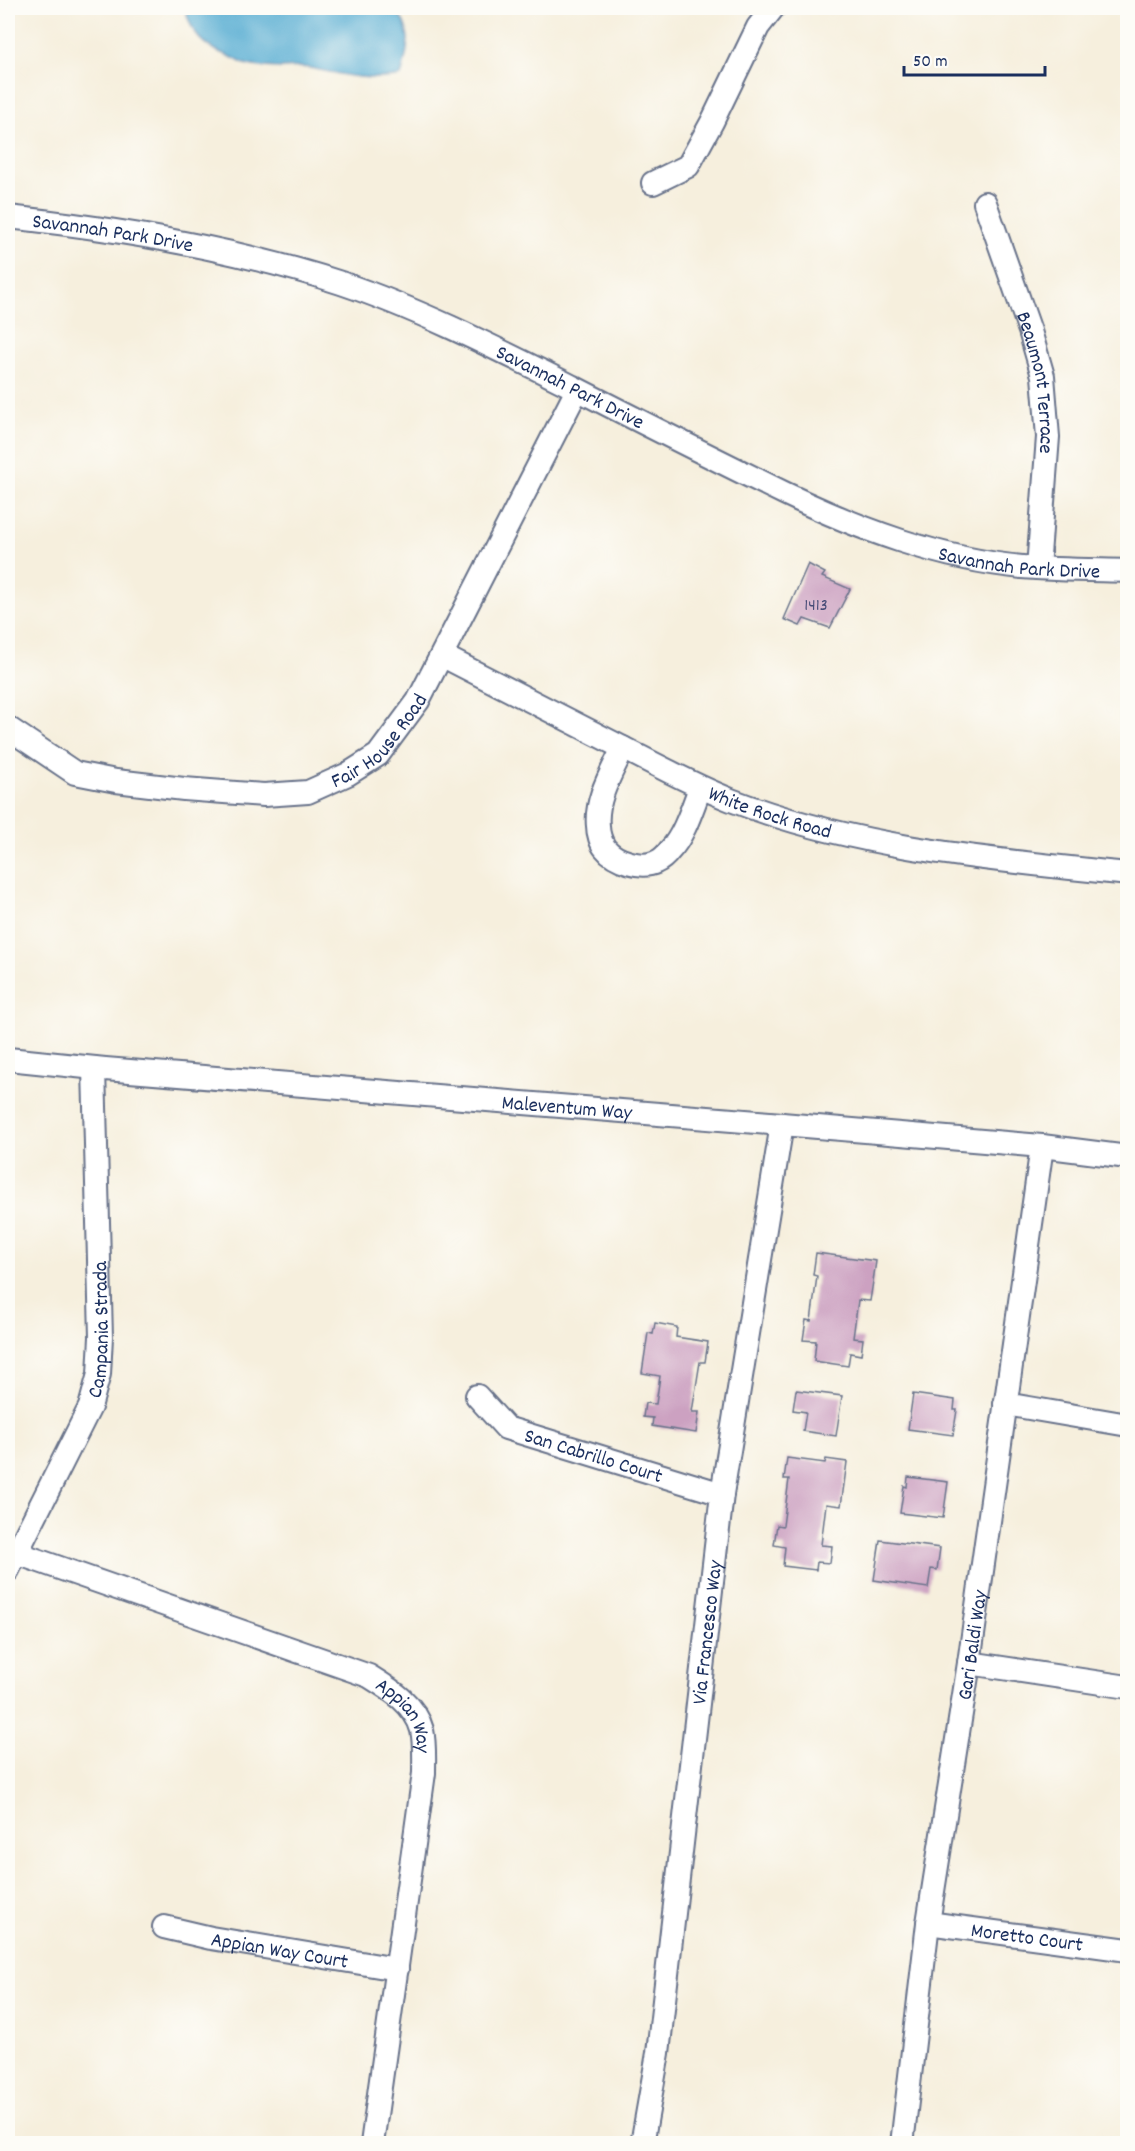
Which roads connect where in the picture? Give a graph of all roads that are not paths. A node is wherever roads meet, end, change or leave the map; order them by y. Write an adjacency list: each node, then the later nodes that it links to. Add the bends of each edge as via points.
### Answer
1 (762, 11): 2 (street, via 758,27 688,165)
2 (653, 183)
3 (985, 203): 6 (street, Beaumont Terrace, via 1043,376 1048,437)
4 (8, 217): 5 (street, Savannah Park Drive, via 175,240 289,267 444,323)
5 (578, 390): 6 (street, Savannah Park Drive, via 838,519 955,556); 8 (street, Fair House Road)
6 (1038, 568): 7 (street, Savannah Park Drive)
7 (1128, 571)
8 (443, 656): 9 (street, Fair House Road, via 418,701 378,755 308,792 264,795 184,789 75,773); 10 (street, White Rock Road)
9 (8, 728)
10 (623, 748): 11 (street, White Rock Road); 11 (street, via 605,787 598,826 606,849 625,862 641,866 656,862 672,849)
11 (700, 788): 12 (street, White Rock Road, via 811,827 906,848)
12 (1128, 874)
13 (8, 1059): 14 (street, Maleventum Way)
14 (94, 1068): 15 (street, Maleventum Way); 22 (street, Campania Strada, via 102,1337 99,1374 90,1407)
15 (782, 1124): 16 (street, Maleventum Way); 21 (street, Via Francesco Way)
16 (1042, 1146): 17 (street, Maleventum Way); 19 (street, Gari Baldi Way)
17 (1128, 1157)
18 (477, 1396): 21 (street, San Cabrillo Court, via 506,1428)
19 (1005, 1404): 20 (street); 23 (street, Gari Baldi Way)
20 (1128, 1425)
21 (722, 1494): 30 (street, Via Francesco Way, via 658,2053)
22 (10, 1557): 28 (street, Appian Way, via 369,1676 403,1699 422,1729 424,1773)
23 (969, 1663): 24 (street); 25 (street, Gari Baldi Way)
24 (1128, 1687)
25 (928, 1923): 27 (street, Moretto Court); 31 (street, Gari Baldi Way)
26 (164, 1927): 28 (street, Appian Way Court)
27 (1128, 1950)
28 (397, 1969): 29 (street, Appian Way)
29 (372, 2144)
30 (642, 2144)
31 (902, 2144)

